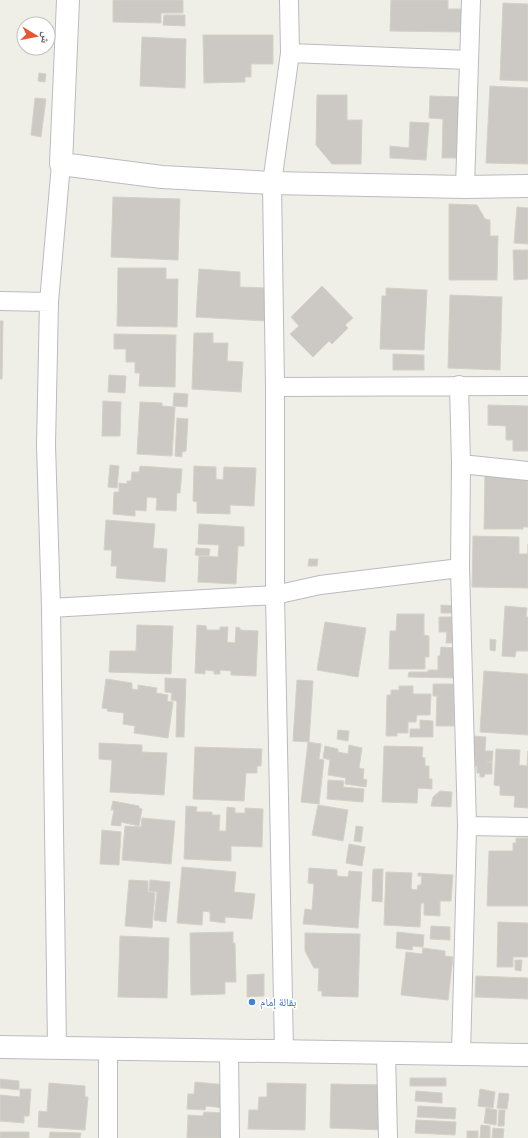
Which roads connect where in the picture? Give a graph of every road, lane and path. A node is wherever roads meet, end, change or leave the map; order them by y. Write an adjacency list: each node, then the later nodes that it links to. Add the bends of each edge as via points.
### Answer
1 (68, 0): 6 (street)
2 (289, 0): 4 (street)
3 (471, 0): 5 (street)
4 (290, 52): 5 (street); 7 (street)
5 (469, 60): 9 (street)
6 (61, 164): 7 (street, via 162,177); 11 (street)
7 (272, 183): 9 (street); 14 (street)
8 (528, 186): 9 (street)
9 (465, 187)
10 (0, 301): 11 (street)
11 (49, 302): 19 (street, via 46,445)
12 (459, 385): 13 (street); 14 (street); 15 (street)
13 (528, 386)
14 (275, 387): 18 (street)
15 (461, 464): 16 (street); 17 (street)
16 (528, 471)
17 (460, 568): 18 (street, via 320,585); 20 (street)
18 (275, 595): 19 (street); 26 (street)
19 (51, 608): 23 (street)
20 (467, 826): 21 (street); 28 (street)
21 (528, 827)
22 (0, 1046): 23 (street)
23 (57, 1048): 24 (street)
24 (108, 1048): 25 (street); 30 (street)
25 (229, 1050): 26 (street); 31 (street)
26 (284, 1051): 27 (street)
27 (386, 1053): 28 (street); 32 (street)
28 (461, 1054): 29 (street)
29 (528, 1055)
30 (108, 1138)
31 (230, 1138)
32 (388, 1138)

